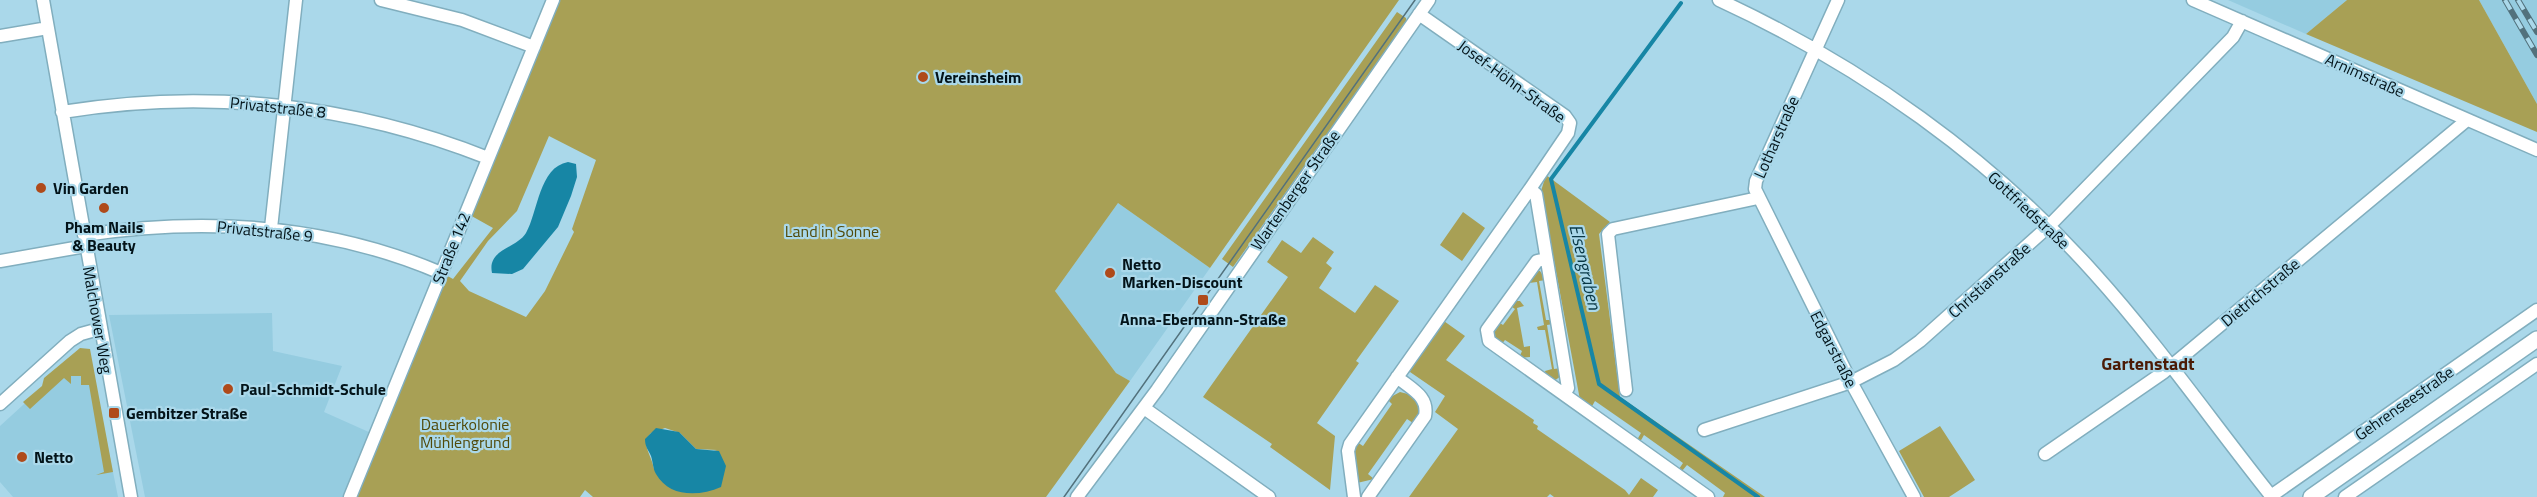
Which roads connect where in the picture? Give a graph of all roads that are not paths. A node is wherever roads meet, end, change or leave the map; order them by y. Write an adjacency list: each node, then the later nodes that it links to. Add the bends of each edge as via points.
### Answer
1 (43, 0): 11 (street, Malchower Weg)
2 (296, 0): 15 (street)
3 (381, 0): 13 (street, via 462,20)
4 (553, 0): 13 (street, Straße 142)
5 (1429, 0): 9 (street, Wartenberger Straße)
6 (1719, 0): 14 (street, Gottfriedstraße)
7 (1838, 0): 14 (street, Lotharstraße)
8 (2193, 0): 10 (street, Arnimstraße)
9 (1419, 14): 20 (street, Josef-Höhn-Straße, via 1570,123 1568,134); 38 (street, Wartenberger Straße)
10 (2242, 21): 17 (street, Arnimstraße); 22 (street, Christianstraße, via 2233,38)
11 (48, 28): 12 (street); 16 (street, Malchower Weg)
12 (0, 36)
13 (534, 46): 19 (street, Straße 142)
14 (1816, 49): 21 (street, Lotharstraße, via 1756,181); 22 (street, Gottfriedstraße, via 1924,120)
15 (284, 105): 16 (street, Privatstraße 8, via 191,100); 19 (street, Privatstraße 8, via 387,124); 23 (street)
16 (62, 112): 24 (street, Malchower Weg)
17 (2467, 120): 18 (street, Arnimstraße); 32 (street, Dietrichstraße)
18 (2537, 150)
19 (488, 158): 27 (street, Straße 142)
20 (1530, 189): 25 (street, via 1536,194); 33 (street)
21 (1758, 198): 34 (street, Edgarstraße); 35 (street, Lotharstraße, via 1613,229 1608,234)
22 (2049, 226): 32 (street, Gottfriedstraße, via 2114,296); 34 (street, Christianstraße, via 1920,340 1894,360)
23 (271, 228): 24 (street, Privatstraße 9, via 190,225); 27 (street, Privatstraße 9, via 369,248)
24 (85, 240): 26 (street, Privatstraße 9); 29 (street, Malchower Weg)
25 (1546, 259): 36 (street, via 1568,388); 36 (street, via 1537,261 1486,336)
26 (0, 261)
27 (441, 273): 43 (street, Straße 142)
28 (2537, 310): 41 (street, Gehrenseestraße)
29 (99, 329): 37 (street, via 70,341); 42 (street, Malchower Weg)
30 (2537, 339): 50 (main road, Gehrenseestraße)
31 (2537, 364): 51 (street)
32 (2170, 367): 40 (street, Dietrichstraße); 41 (street, Gottfriedstraße)
33 (1397, 377): 46 (street, via 1350,444); 47 (street, via 1428,405 1425,416)
34 (1851, 382): 39 (street, Christianstraße); 49 (street, Edgarstraße)
35 (1626, 390)
36 (1564, 394): 48 (street)
37 (0, 404)
38 (1144, 408): 44 (street, Wartenberger Straße); 45 (street)
39 (1704, 430)
40 (2045, 454)
41 (2272, 496)
42 (131, 497)
43 (350, 497)
44 (1077, 497)
45 (1269, 497)
46 (1354, 497)
47 (1368, 497)
48 (1708, 497)
49 (1914, 497)
50 (2311, 497)
51 (2345, 497)

